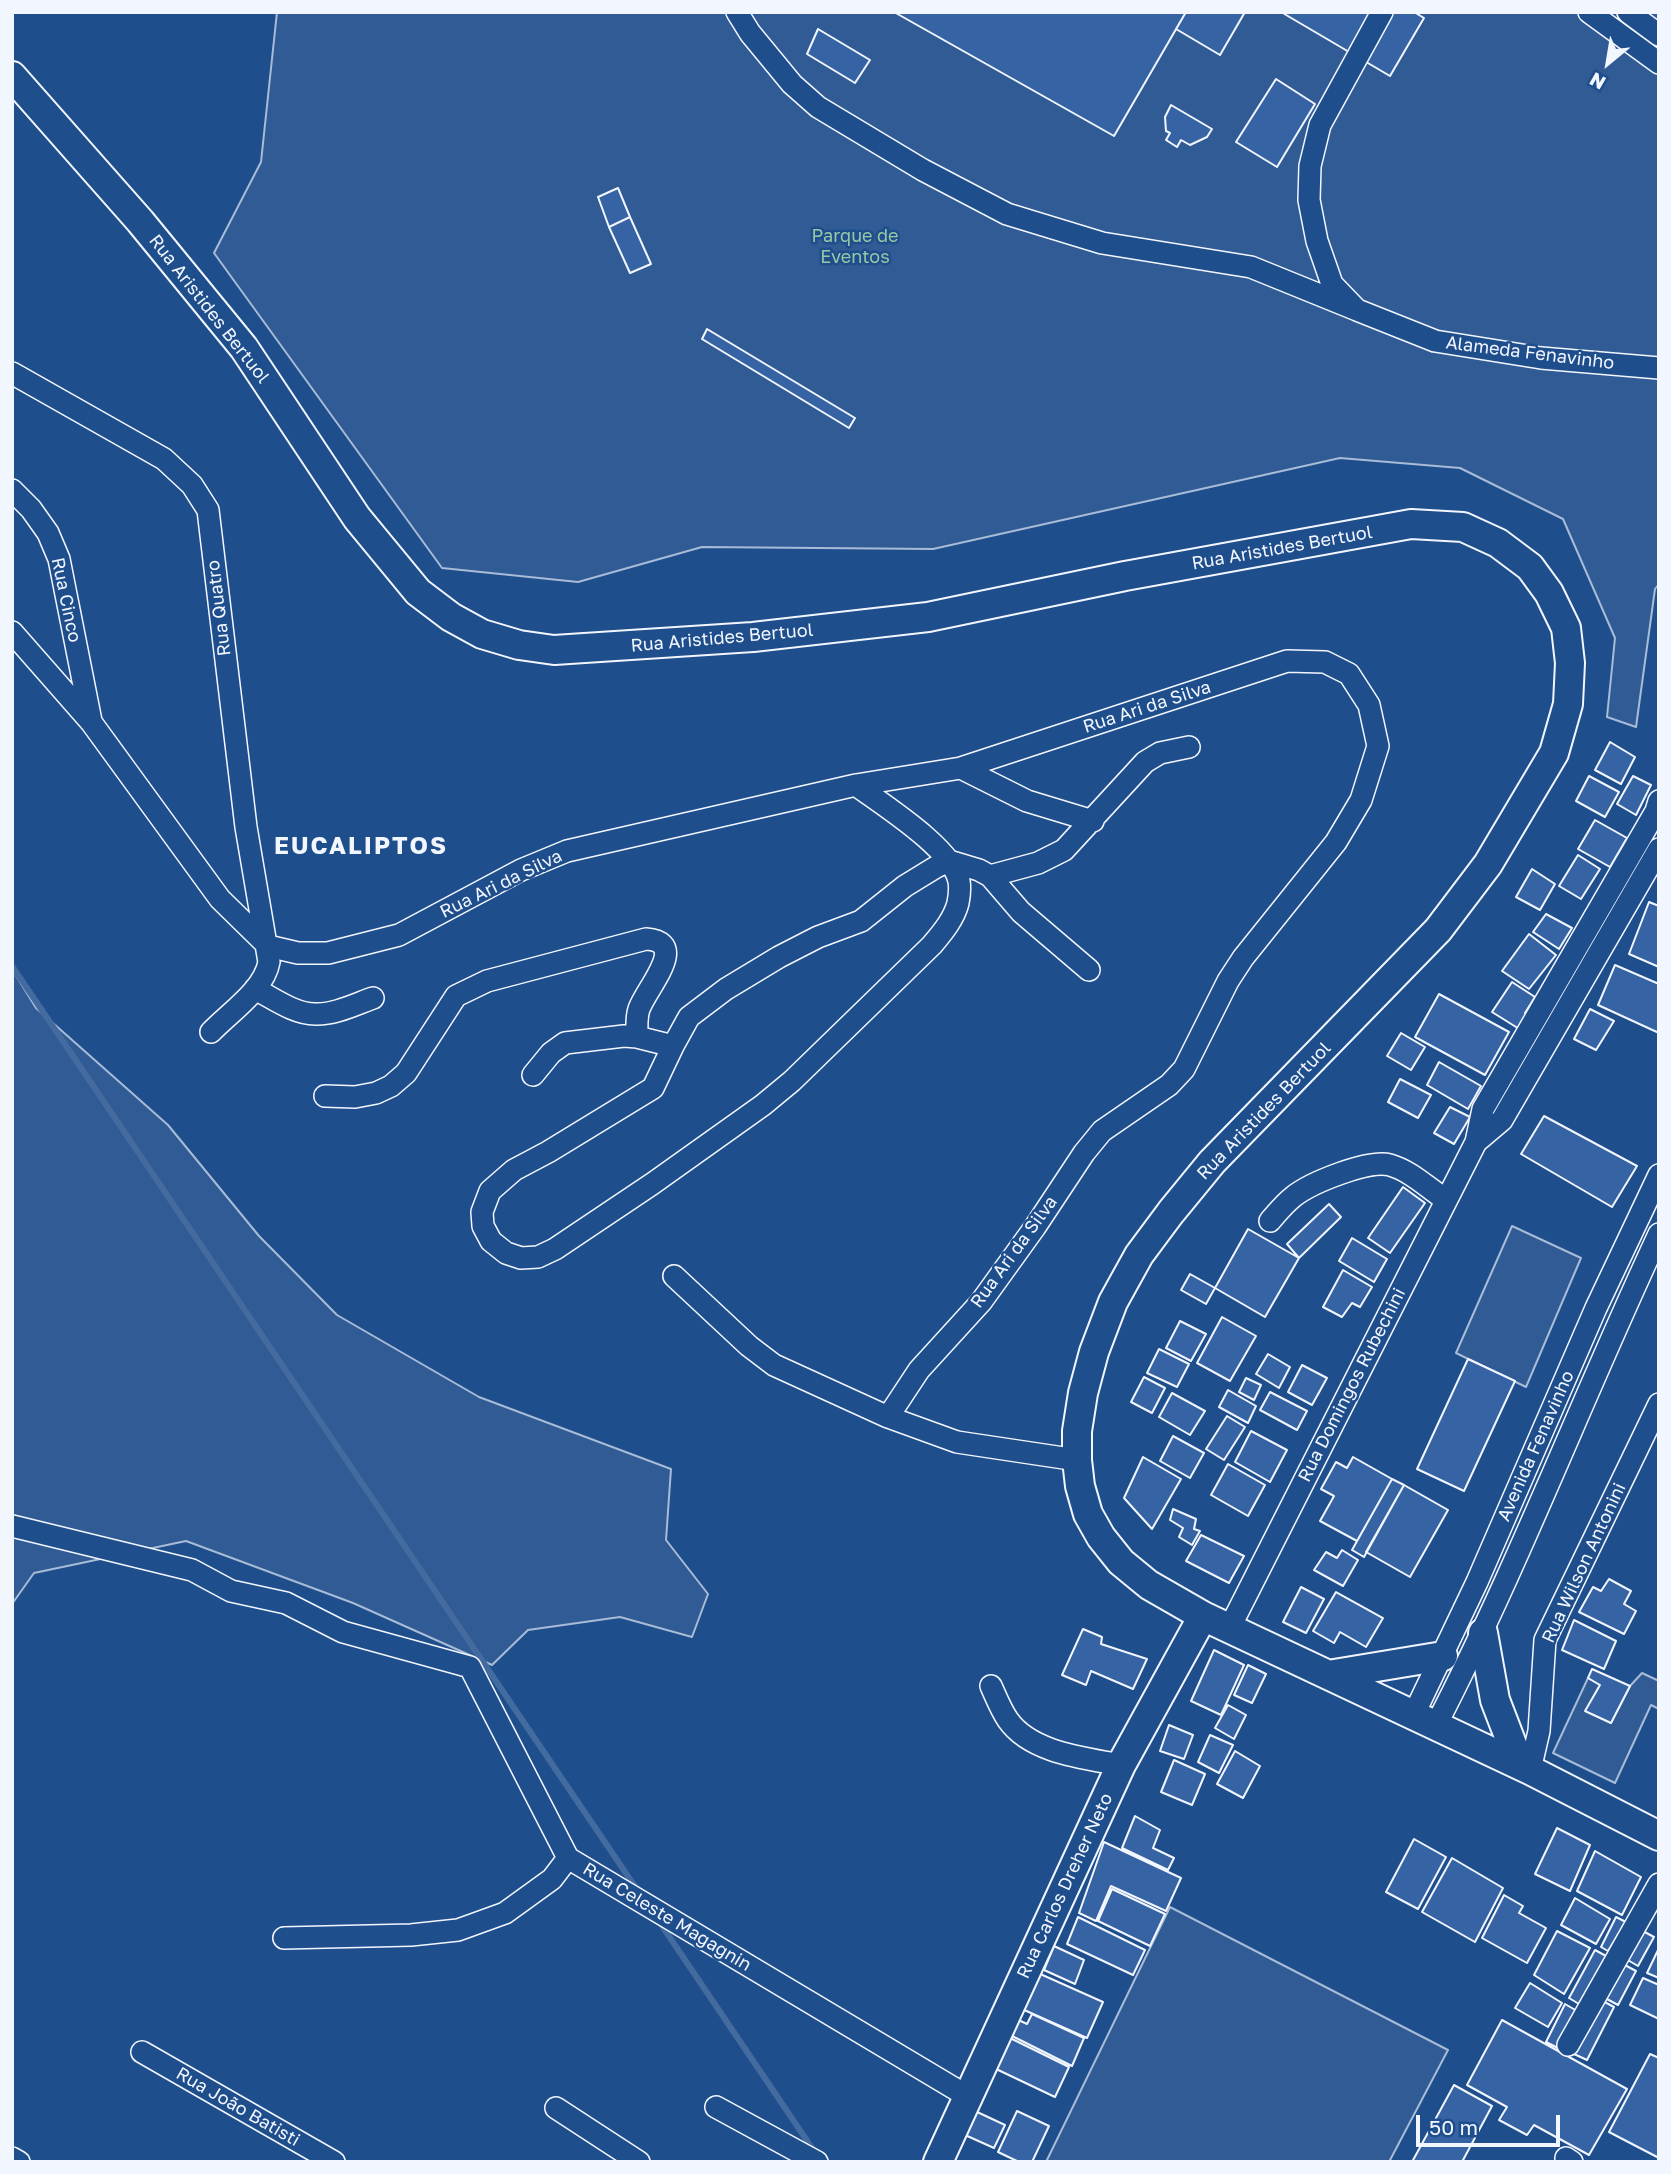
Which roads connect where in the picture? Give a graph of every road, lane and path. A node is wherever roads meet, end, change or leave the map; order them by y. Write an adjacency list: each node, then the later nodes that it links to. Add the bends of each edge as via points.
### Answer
1 (737, 12): 8 (street, via 792,84 818,107 1007,214 1102,243 1251,267)
2 (1382, 12): 8 (street, Alameda Fenavinho, via 1320,125 1310,166 1309,200 1317,241 1332,284)
3 (1589, 12): 6 (street)
4 (1628, 12): 5 (street)
5 (1659, 35)
6 (1659, 63)
7 (12, 76): 43 (main road, Rua Aristides Bertuol, via 244,348 358,518 418,592 482,634 554,650 753,637 928,617 1411,524 1463,527 1498,543 1530,566 1566,628 1568,704 1554,753 1488,864 1438,930 1212,1162 1139,1255 1113,1302 1094,1352 1077,1431)
8 (1357, 310): 9 (street, Alameda Fenavinho, via 1435,341 1541,358)
9 (1659, 368)
10 (12, 373): 22 (street, Rua Quatro, via 164,459 192,485 208,510 246,827)
11 (12, 490): 13 (street, Rua Cinco, via 48,533 60,559)
12 (12, 632): 13 (street)
13 (92, 722): 22 (street, via 220,899)
14 (1189, 747): 18 (street, via 1160,753 1145,762)
15 (961, 768): 16 (street, Rua Ari da Silva); 18 (street, via 1027,801); 40 (street, Rua Ari da Silva, via 1287,661 1325,662 1349,674 1369,705 1378,746 1361,800 1336,842 1243,958 1184,1069 1170,1085 1096,1138 981,1302 919,1370)
16 (856, 785): 20 (street, via 918,831); 22 (street, Rua Ari da Silva, via 568,851 521,870 399,935 328,953)
17 (1659, 801): 31 (street, Rua Domingos Rubechini, via 1483,1109)
18 (1093, 821): 21 (street, via 1065,850)
19 (1659, 849): 31 (street, Rua Domingos Rubechini, via 1502,1120)
20 (949, 861): 21 (street); 28 (street, via 905,886 861,921 818,937 726,989 689,1017); 28 (street, via 959,882 958,903 950,922 910,968 783,1089 555,1249 538,1257 506,1254 483,1226 482,1212 490,1191 514,1170 653,1088)
21 (990, 876): 23 (street, via 1021,912)
22 (268, 946): 24 (street, via 268,970)
23 (1090, 970)
24 (255, 989): 25 (street, via 289,1007 315,1014); 26 (street)
25 (373, 998)
26 (211, 1031)
27 (637, 1037): 28 (street); 29 (street, via 565,1043); 30 (street, via 639,1010 666,960 667,951 655,939 487,981 456,996 406,1073 391,1086 355,1097)
28 (673, 1046)
29 (533, 1075)
30 (326, 1096)
31 (1476, 1142): 33 (street, Rua Domingos Rubechini)
32 (1659, 1175): 37 (street, Avenida Fenavinho)
33 (1446, 1200): 34 (street, via 1403,1170 1386,1164 1317,1182 1292,1198); 48 (street, Rua Domingos Rubechini)
34 (1270, 1221)
35 (1659, 1234): 38 (street, Avenida Fenavinho)
36 (674, 1276): 40 (street, via 774,1365)
37 (1596, 1308): 38 (street); 41 (street, Avenida Fenavinho)
38 (1619, 1319): 42 (street, Avenida Fenavinho)
39 (1659, 1404): 55 (street, Rua Wilson Antonini, via 1545,1640 1539,1731)
40 (888, 1417): 43 (street, via 957,1442)
41 (1537, 1443): 42 (street); 45 (street, Avenida Fenavinho)
42 (1561, 1453): 46 (street, Avenida Fenavinho)
43 (1077, 1460): 47 (main road, Rua Aristides Bertuol, via 1088,1514 1121,1562 1149,1585)
44 (12, 1526): 57 (street, Rua Celeste Magagnin, via 192,1570 231,1591 286,1602 343,1632 470,1667)
45 (1476, 1582): 46 (street); 50 (street, Avenida Fenavinho)
46 (1501, 1591): 49 (street, Avenida Fenavinho)
47 (1203, 1616): 48 (main road, Rua Aristides Bertuol); 54 (main road, Rua Carlos Dreher Neto)
48 (1229, 1629): 51 (main road, Rua Aristides Bertuol)
49 (1483, 1633): 53 (street, Avenida Fenavinho); 55 (main road, via 1495,1700)
50 (1443, 1656): 51 (main road); 53 (street, Avenida Fenavinho)
51 (1328, 1675): 53 (main road, Rua Aristides Bertuol)
52 (991, 1686): 54 (street, via 1008,1721 1029,1739)
53 (1424, 1721): 55 (main road, Rua Aristides Bertuol)
54 (1121, 1765): 62 (main road, Rua Carlos Dreher Neto)
55 (1525, 1767): 56 (main road, Rua Aristides Bertuol)
56 (1659, 1836)
57 (568, 1858): 59 (street, via 552,1879 505,1913 458,1930); 62 (street, Rua Celeste Magagnin)
58 (1659, 1884): 60 (street)
59 (284, 1938)
60 (1568, 2045)
61 (142, 2052): 68 (street, Rua João Batisti)
62 (967, 2096): 70 (main road, Rua Carlos Dreher Neto)
63 (716, 2107): 66 (street)
64 (556, 2109): 69 (street)
65 (12, 2158): 67 (street)
66 (811, 2158)
67 (19, 2162)
68 (334, 2162)
69 (639, 2162)
70 (938, 2162)

